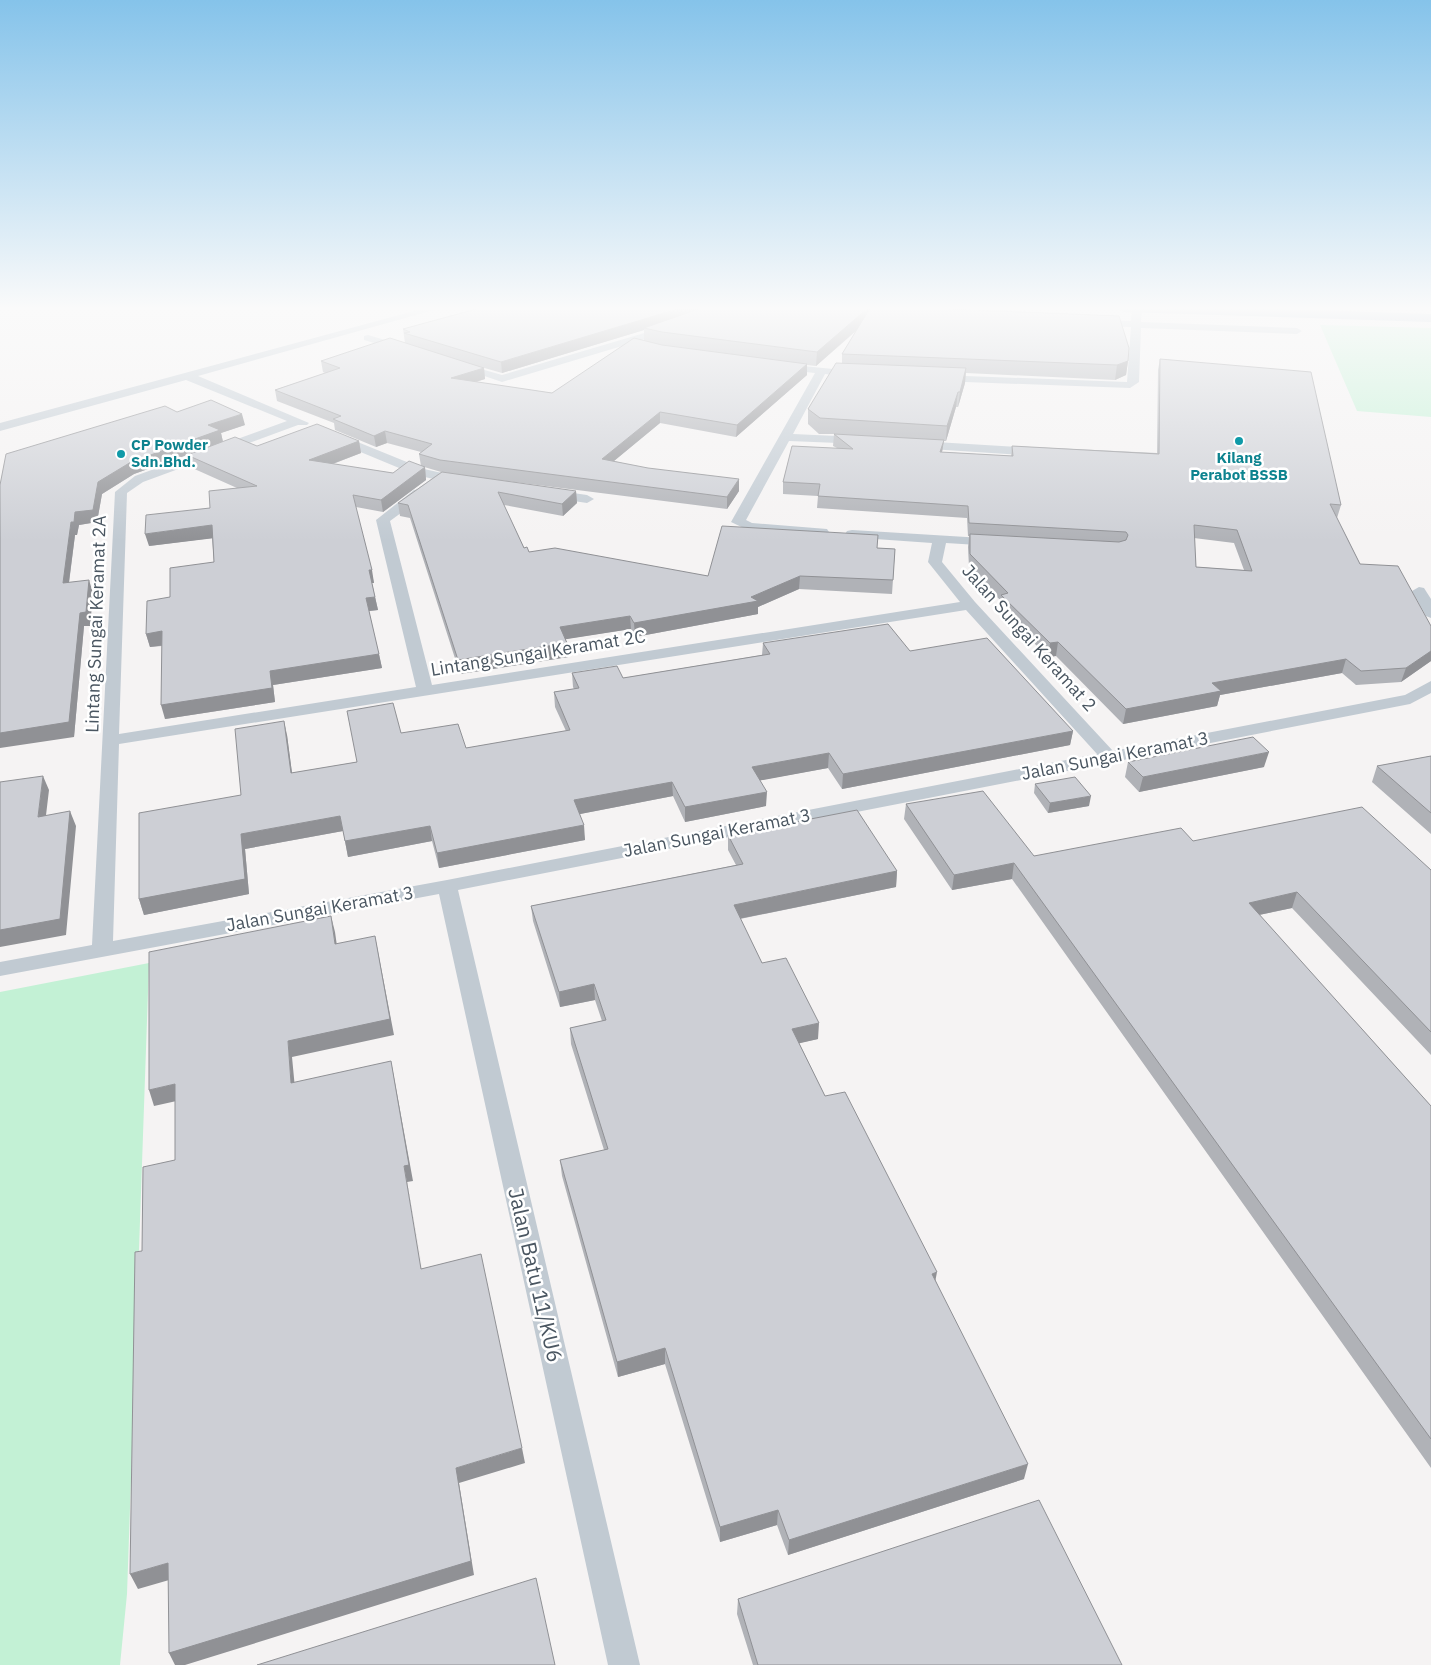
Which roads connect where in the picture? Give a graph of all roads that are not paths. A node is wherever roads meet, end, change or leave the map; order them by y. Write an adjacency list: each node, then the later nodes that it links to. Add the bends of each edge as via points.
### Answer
1 (134, 386): 5 (street)
2 (142, 386): 7 (street)
3 (213, 386): 6 (street)
4 (813, 386): 8 (street)
5 (0, 418)
6 (298, 421): 12 (street); 23 (street, Lintang Sungai Keramat 2A, via 139,478 121,492)
7 (0, 427)
8 (785, 437): 9 (street); 16 (street, via 738,522 741,525)
9 (871, 442)
10 (910, 444): 11 (street)
11 (1054, 453)
12 (440, 478): 13 (street); 22 (street, via 383,520)
13 (469, 482)
14 (538, 492): 15 (street)
15 (587, 500)
16 (940, 540): 17 (street); 19 (street, Jalan Sungai Keramat 2, via 935,562)
17 (1009, 543)
18 (1419, 591): 20 (street)
19 (970, 606): 22 (street, Lintang Sungai Keramat 2C); 24 (street, Jalan Sungai Keramat 2)
20 (1431, 613)
21 (1431, 686): 24 (street, Jalan Sungai Keramat 3, via 1410,699)
22 (425, 691): 23 (street, Lintang Sungai Keramat 2C)
23 (111, 740): 26 (street, Lintang Sungai Keramat 2A)
24 (1109, 757): 25 (street, Jalan Sungai Keramat 3)
25 (447, 886): 26 (street, Jalan Sungai Keramat 3); 28 (street, Jalan Batu 11/KU6)
26 (102, 949): 27 (street, Jalan Sungai Keramat 3)
27 (0, 969)
28 (624, 1665)

